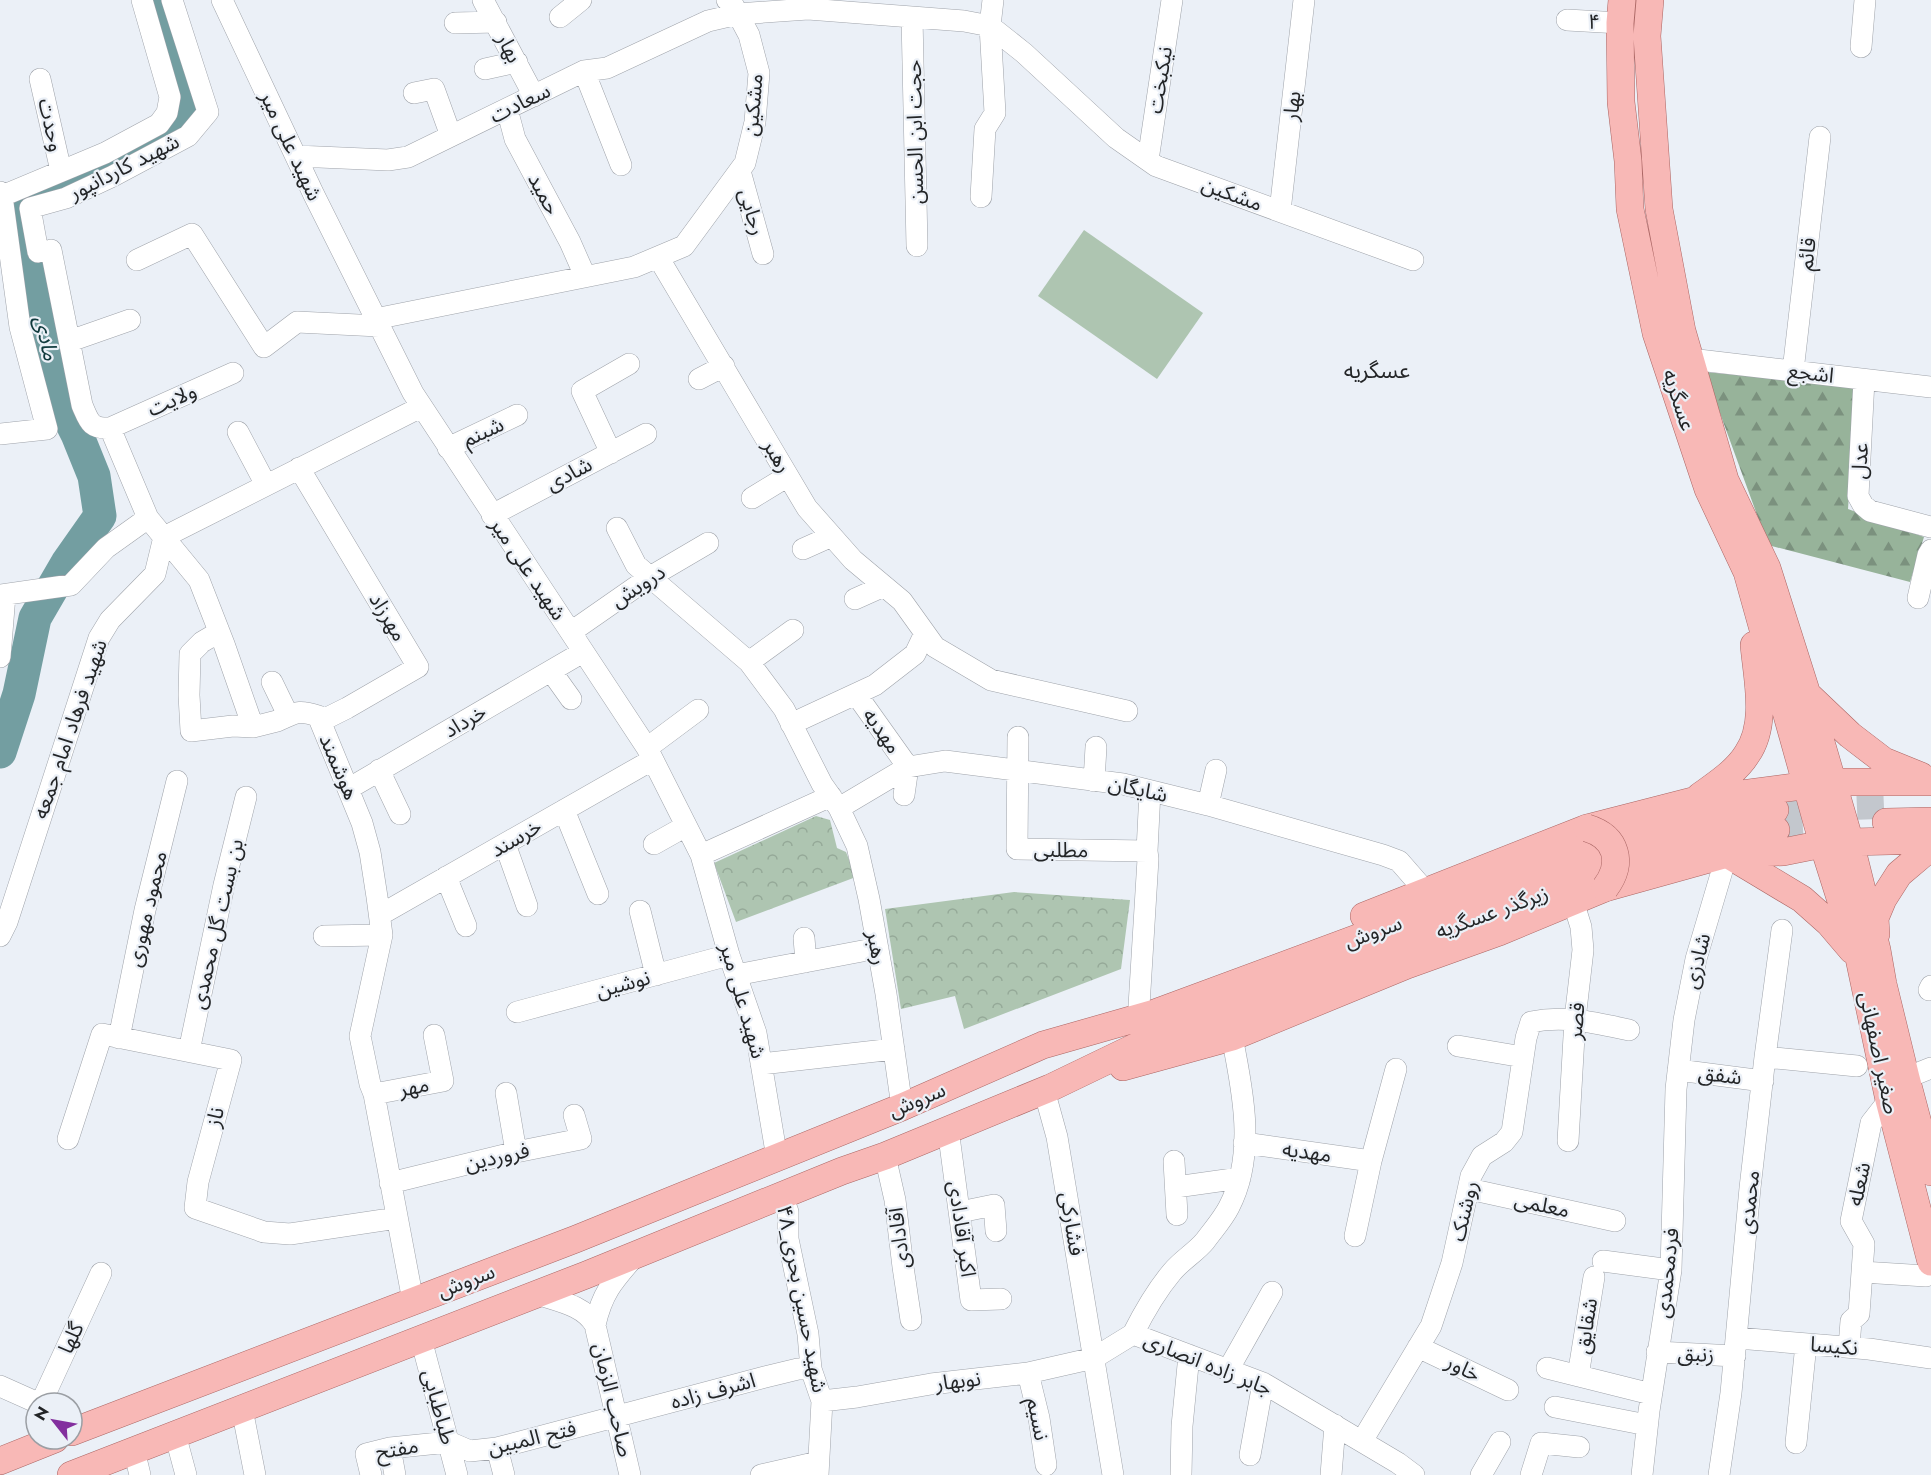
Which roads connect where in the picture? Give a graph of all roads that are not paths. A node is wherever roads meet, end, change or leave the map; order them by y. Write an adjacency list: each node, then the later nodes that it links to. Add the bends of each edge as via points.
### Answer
1 (142, 0): 33 (street, شهید کاردانپور, via 170,98 167,113 150,129)
2 (172, 0): 39 (street, شهید کاردانپور, via 208,112 188,136 66,198 30,208)
3 (222, 0): 30 (street, شهید علی میر)
4 (483, 0): 18 (street, بهار)
5 (581, 0): 14 (street)
6 (993, 0): 19 (street)
7 (1172, 0): 31 (street, نیکبخت)
8 (1304, 0): 37 (street, بهار)
9 (1650, 0): 50 (main road, عسگریه, via 1647,36 1659,208)
10 (1865, 0): 20 (street)
11 (733, 5): 12 (street, مشکین); 23 (street, سعادت, via 708,21 607,68); 34 (street, مشکین, via 749,36 759,73 755,122)
12 (816, 5): 15 (street, مشکین)
13 (1621, 12): 16 (street, ۴); 79 (main road, عسگریه, via 1621,102 1630,208 1656,333 1708,489)
14 (560, 17)
15 (912, 17): 19 (street, مشکین); 38 (street, حجت ابن الحسن)
16 (1567, 20)
17 (455, 22): 18 (street)
18 (496, 22): 21 (street, بهار)
19 (990, 26): 31 (street, مشکین, via 1116,138); 36 (street, via 995,113 985,129)
20 (1861, 47)
21 (517, 62): 22 (street); 26 (street, بهار)
22 (485, 69)
23 (584, 72): 26 (street, سعادت); 32 (street)
24 (40, 79): 33 (street, وحدت)
25 (414, 93): 28 (street, via 434,89)
26 (534, 96): 27 (street, سعادت)
27 (507, 109): 28 (street, سعادت); 45 (street, حمید, via 515,139)
28 (451, 136): 30 (street, سعادت, via 408,157 388,160)
29 (1820, 137): 53 (street, قائم)
30 (296, 156): 48 (street, شهید علی میر)
31 (1148, 160): 37 (street, مشکین)
32 (621, 165)
33 (61, 171): 35 (street, شهید کاردانپور)
34 (740, 171): 40 (street, رجایی); 42 (street, مشکین, via 684,246)
35 (1, 194): 41 (street)
36 (981, 197)
37 (1280, 211): 44 (street, مشکین)
38 (917, 246)
39 (51, 249): 41 (street); 49 (street)
40 (764, 254)
41 (11, 255): 46 (street)
42 (658, 257): 45 (street, مشکین, via 634,267); 52 (street, رهبر)
43 (137, 260): 48 (street, مشکین, via 192,234 264,347 297,322)
44 (1413, 260)
45 (585, 276): 48 (street, مشکین)
46 (9, 304): 62 (street, via 20,327 47,429)
47 (130, 320): 49 (street)
48 (377, 322): 58 (street, شهید علی میر)
49 (70, 341): 60 (street, via 89,422 99,428)
50 (1690, 359): 53 (street, اشجع); 95 (main road, عسگریه, via 1725,480 1767,568)
51 (629, 363): 65 (street, via 582,391)
52 (724, 366): 55 (street); 67 (street, رهبر)
53 (1794, 371): 56 (street, اشجع)
54 (233, 373): 60 (street, ولایت)
55 (699, 379)
56 (1864, 380): 57 (street, اشجع); 72 (street, عدل, via 1858,496 1870,511)
57 (1931, 387)
58 (421, 406): 64 (street, شهید علی میر); 66 (street)
59 (517, 415): 64 (street, شبنم)
60 (110, 428): 71 (street)
61 (238, 432): 68 (street)
62 (0, 434)
63 (646, 434): 65 (street, شادی)
64 (448, 448): 70 (street, شهید علی میر)
65 (611, 453): 70 (street, شادی)
66 (299, 468): 68 (street); 100 (street, مهرزاد, via 418,667 325,719)
67 (788, 476): 69 (street); 74 (street, رهبر, via 807,508)
68 (266, 485): 75 (street)
69 (753, 498)
70 (492, 515): 87 (street, شهید علی میر)
71 (148, 518): 75 (street); 82 (street, via 106,548 71,585)
72 (1931, 527)
73 (617, 528): 80 (street, رهبر, via 636,565)
74 (832, 536): 77 (street); 81 (street, رهبر)
75 (164, 537): 86 (street, via 199,580); 148 (street, شهید فرهاد امام جمعه, via 155,574 110,620 99,638)
76 (708, 543): 80 (street, درویش)
77 (803, 549)
78 (1931, 550): 83 (street)
79 (1747, 572): 114 (main road, عسگریه); 119 (main road, via 1760,702 1756,739 1747,756)
80 (650, 577): 87 (street, درویش); 91 (street, رهبر)
81 (884, 586): 84 (street); 88 (street, رهبر, via 902,601)
82 (3, 595): 90 (street)
83 (1918, 598)
84 (855, 599)
85 (793, 630): 91 (street)
86 (219, 632): 102 (street); 102 (street, هوشمند, via 190,654 191,731)
87 (571, 632): 89 (street, شهید علی میر)
88 (925, 633): 94 (street, via 915,654 875,685); 98 (street, رهبر, via 935,647 991,680)
89 (583, 652): 92 (street, خرداد); 105 (street, شهید علی میر)
90 (0, 657)
91 (749, 662): 101 (street, رهبر)
92 (551, 670): 96 (street); 107 (street, خرداد)
93 (272, 682): 99 (street)
94 (856, 694): 101 (street); 106 (street, مهدیه)
95 (1807, 694): 111 (main road, via 1884,761); 113 (main road, عسگریه)
96 (571, 699)
97 (698, 710): 105 (street, خرسند)
98 (1127, 711)
99 (288, 715): 100 (street, هوشمند, via 307,712); 102 (street, هوشمند)
100 (318, 716): 115 (street, هوشمند)
101 (791, 724): 120 (street, رهبر)
102 (253, 727)
103 (1018, 737): 109 (street)
104 (1096, 747): 110 (street)
105 (649, 754): 123 (street, خرسند); 127 (street, شهید علی میر)
106 (908, 767): 109 (street, شایگان, via 945,761); 117 (street); 120 (street, شایگان)
107 (379, 770): 115 (street, خرداد); 124 (street)
108 (1216, 770): 122 (street)
109 (1018, 771): 110 (street, شایگان); 135 (street, مطلبی, via 1017,849)
110 (1094, 780): 116 (street, شایگان)
111 (1931, 780): 113 (main road)
112 (177, 781): 162 (street, محمود مهوری)
113 (1833, 782): 114 (main road); 130 (main road, عسگریه)
114 (1806, 785): 119 (main road); 133 (main road, عسگریه)
115 (348, 789): 145 (street, هوشمند, via 370,852)
116 (1150, 791): 122 (street, شایگان); 135 (street)
117 (904, 795)
118 (246, 797): 166 (street, بن بست گل محمدی)
119 (1696, 800): 128 (main road)
120 (835, 802): 137 (street); 151 (street, رهبر, via 857,846)
121 (1931, 802): 126 (main road, via 1887,814)
122 (1208, 805): 140 (street, شایگان, via 1399,861)
123 (564, 810): 131 (street, خرسند); 141 (street)
124 (400, 814)
125 (1776, 820): 163 (main road, سروش, via 1689,825 1584,854 1155,1012); 176 (main road, زیرگذر عسگریه, via 1592,874 1158,1036)
126 (1931, 821)
127 (686, 826): 132 (street); 137 (street, شهید علی میر)
128 (1587, 828): 139 (main road, bridge, via 1606,838 1616,857 1616,868); 140 (main road)
129 (1931, 840): 130 (main road)
130 (1850, 842): 133 (main road); 152 (main road, صغیر اصفهانی)
131 (505, 844): 138 (street, خرسند); 143 (street)
132 (654, 844)
133 (1822, 844): 136 (main road, via 1783,852); 152 (main road, صغیر اصفهانی)
134 (1931, 847): 152 (main road, via 1899,874 1883,900)
135 (1147, 850): 156 (street)
136 (1727, 854): 139 (main road); 152 (main road, via 1802,899); 173 (street, شادزی, via 1696,959)
137 (701, 855): 153 (street, شهید علی میر)
138 (446, 877): 145 (street, خرسند); 146 (street)
139 (1605, 888): 142 (main road)
140 (1426, 892): 156 (main road)
141 (598, 894)
142 (1573, 901): 158 (street, قصر, via 1583,950); 161 (main road)
143 (527, 906)
144 (640, 911): 155 (street)
145 (381, 925): 149 (street); 178 (street, هوشمند, via 360,1036)
146 (466, 926)
147 (1782, 930): 168 (street, محمدی)
148 (0, 936)
149 (324, 936)
150 (804, 938): 154 (street)
151 (878, 948): 154 (street, نوشین); 165 (street, رهبر)
152 (1868, 954): 174 (main road, صغیر اصفهانی, via 1883,984); 179 (main road, صغیر اصفهانی)
153 (733, 965): 154 (street, نوشین); 155 (street, نوشین); 169 (street, شهید علی میر, via 756,1033)
154 (811, 967)
155 (656, 975): 157 (street, نوشین)
156 (1139, 1006): 163 (main road)
157 (518, 1012)
158 (1575, 1019): 159 (street); 167 (street, روشنک, via 1532,1022); 184 (street, قصر)
159 (1629, 1030)
160 (434, 1035): 178 (street, مهر, via 443,1081)
161 (1232, 1036): 176 (main road); 185 (street, via 1240,1080)
162 (119, 1038): 166 (street, ناز); 183 (street, via 102,1034)
163 (1043, 1045): 180 (main road, سروش)
164 (1458, 1046): 167 (street)
165 (894, 1049): 169 (street); 180 (street, رهبر)
166 (189, 1051): 199 (street, ناز, via 231,1060 198,1182 195,1208 264,1232 290,1234)
167 (1523, 1057): 195 (street, روشنک, via 1512,1132 1482,1156)
168 (1765, 1057): 170 (street); 175 (street, محمدی)
169 (761, 1064): 188 (street, شهید علی میر)
170 (1857, 1066)
171 (1931, 1068): 174 (street)
172 (1396, 1069): 190 (street)
173 (1678, 1070): 175 (street, شفق); 205 (street, فردمحمدی)
174 (1906, 1078): 191 (main road, صغیر اصفهانی)
175 (1763, 1081): 218 (street, محمدی)
176 (1047, 1089): 182 (main road, سروش); 222 (street, فشارکی)
177 (506, 1093): 186 (street)
178 (374, 1094): 193 (street, هوشمند)
179 (1889, 1100): 204 (main road, صغیر اصفهانی); 206 (street, شعله, via 1871,1123 1851,1221 1864,1244)
180 (902, 1107): 188 (main road, سروش)
181 (574, 1115): 186 (street, فروردین, via 581,1139)
182 (948, 1130): 187 (main road, سروش); 197 (street, اکبر آقادادی)
183 (68, 1139)
184 (1568, 1141)
185 (1244, 1143): 190 (street, مهدیه); 192 (street, via 1244,1166)
186 (516, 1152): 193 (street, فروردین)
187 (885, 1156): 196 (main road, سروش); 212 (street, آقادادی)
188 (777, 1158): 211 (main road, سروش)
189 (1174, 1161): 194 (street)
190 (1371, 1161): 202 (street)
191 (1931, 1172)
192 (1239, 1178): 194 (street); 214 (street, via 1229,1208 1204,1242 1173,1270)
193 (390, 1183): 199 (street, هوشمند)
194 (1176, 1187): 198 (street)
195 (1468, 1189): 200 (street, معلمی); 217 (street, روشنک, via 1452,1263 1431,1326)
196 (782, 1195): 203 (main road, سروش); 225 (street, ۴۸_شهید حسین بحری, via 788,1212 788,1239 808,1334)
197 (960, 1212): 201 (street, via 994,1205); 210 (street, اکبر آقادادی, via 971,1300)
198 (1177, 1215)
199 (397, 1218): 211 (street, هوشمند)
200 (1616, 1221)
201 (996, 1231)
202 (1355, 1236)
203 (636, 1255): 209 (main road, سروش); 213 (street, صاحب الزمان, via 604,1294)
204 (1928, 1269): 206 (street)
205 (1671, 1270): 220 (street, فردمحمدی); 228 (street, شقایق, via 1599,1269)
206 (1862, 1272): 219 (street, شعله, via 1859,1314 1851,1321)
207 (101, 1274): 232 (street, گلها)
208 (1272, 1292): 226 (street)
209 (537, 1294): 213 (street, صاحب الزمان, via 582,1311); 215 (main road, سروش)
210 (1001, 1299)
211 (412, 1302): 239 (main road, سروش)
212 (911, 1320)
213 (595, 1325): 238 (street, صاحب الزمان)
214 (1132, 1334): 221 (street, جابر زاده انصاری); 222 (street, جابر زاده انصاری)
215 (421, 1339): 237 (main road, سروش); 244 (street, طباطبایی)
216 (1806, 1344): 218 (street, نکیسا); 219 (street, نکیسا); 246 (street)
217 (1418, 1347): 231 (street, خاور); 243 (street, روشنک)
218 (1736, 1347): 220 (street, زنبق); 272 (street, محمدی)
219 (1849, 1347): 223 (street, نکیسا)
220 (1657, 1352): 233 (street, فردمحمدی)
221 (1190, 1355): 226 (street, جابر زاده انصاری); 266 (street)
222 (1094, 1358): 227 (street, نوبهار); 265 (street, فشارکی)
223 (1931, 1358)
224 (1547, 1368): 228 (street, شقایق)
225 (811, 1369): 235 (street, ۴۸_شهید حسین بحری); 238 (street, اشرف زاده, via 765,1377)
226 (1228, 1370): 229 (street, جابر زاده انصاری)
227 (1029, 1373): 235 (street, نوبهار); 254 (street, نسیم)
228 (1578, 1376): 233 (street, شقایق)
229 (1263, 1383): 240 (street, جابر زاده انصاری); 251 (street)
230 (0, 1386): 234 (street)
231 (1508, 1390)
232 (45, 1391)
233 (1651, 1394): 241 (street, فردمحمدی)
234 (24, 1396)
235 (822, 1401): 255 (street, ۴۸_شهید حسین بحری)
236 (1555, 1407): 241 (street)
237 (242, 1408): 242 (main road, سروش); 258 (street)
238 (617, 1417): 248 (street, فتح المبین); 263 (street, صاحب الزمان)
239 (84, 1423)
240 (1335, 1425): 243 (street, جابر زاده انصاری); 267 (street)
241 (1647, 1425): 271 (street, فردمحمدی)
242 (175, 1434): 253 (main road, سروش); 257 (street)
243 (1362, 1441): 268 (street, جابر زاده انصاری)
244 (449, 1442): 248 (street, فتح المبین, via 470,1452); 249 (street, مفتح); 261 (street, طباطبایی)
245 (1500, 1442): 269 (street)
246 (1796, 1443)
247 (1579, 1447): 270 (street, via 1541,1443)
248 (497, 1448): 262 (street)
249 (390, 1449): 259 (street, مفتح, via 366,1454); 260 (street)
250 (25, 1451): 252 (main road)
251 (1250, 1455)
252 (0, 1461)
253 (137, 1463): 256 (main road, سروش)
254 (1046, 1465)
255 (818, 1469): 264 (street)
256 (71, 1475)
257 (186, 1475)
258 (255, 1475)
259 (370, 1475)
260 (395, 1475)
261 (457, 1475)
262 (504, 1475)
263 (630, 1475)
264 (761, 1475)
265 (1113, 1475)
266 (1181, 1475)
267 (1331, 1475)
268 (1414, 1475)
269 (1481, 1475)
270 (1531, 1475)
271 (1642, 1475)
272 (1719, 1475)

